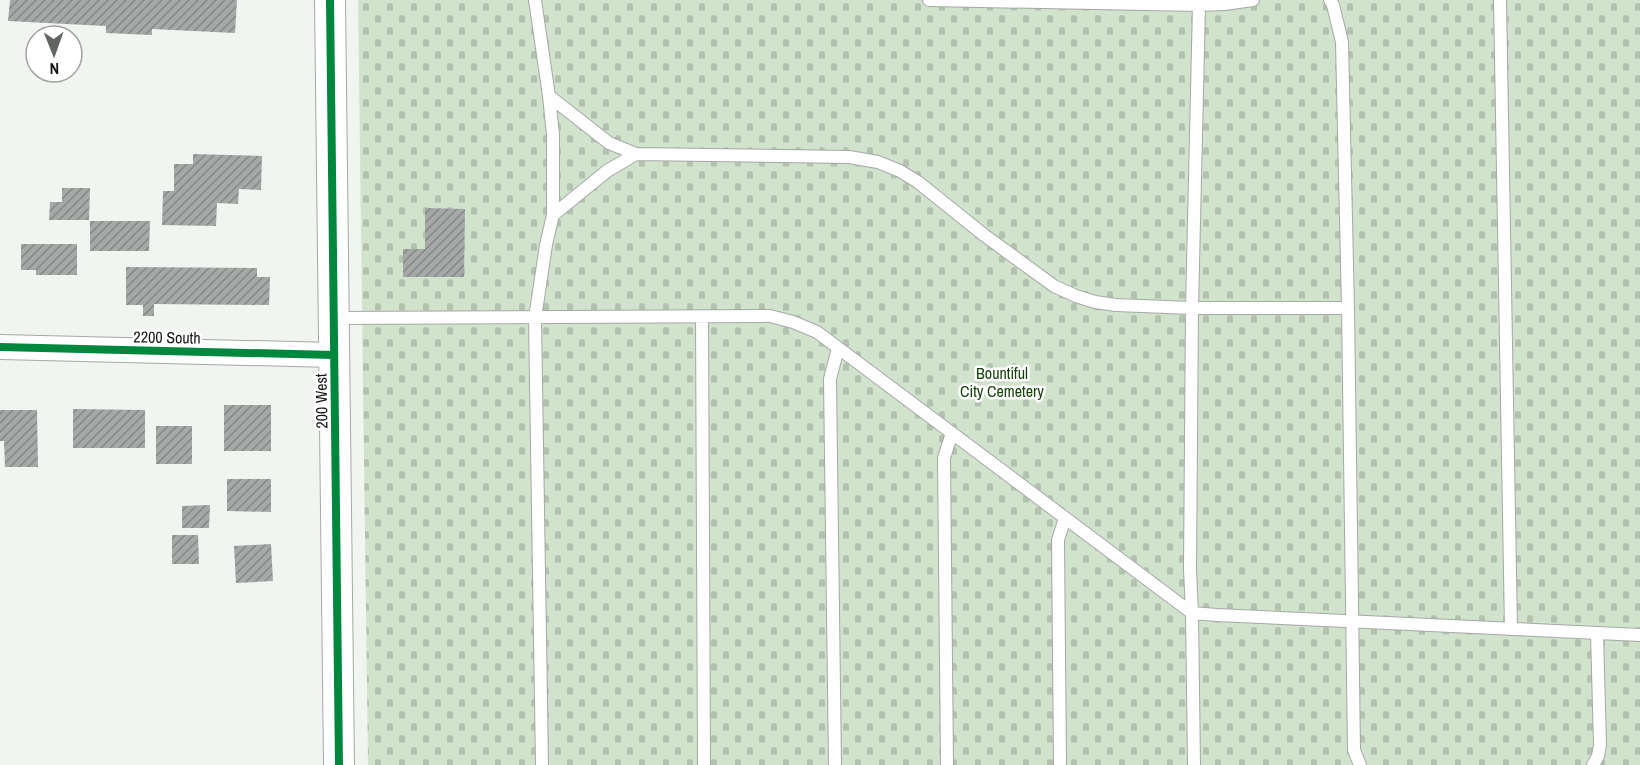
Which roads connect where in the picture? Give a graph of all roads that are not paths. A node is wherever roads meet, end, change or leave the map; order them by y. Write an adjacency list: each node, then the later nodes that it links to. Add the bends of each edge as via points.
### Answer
1 (330, 0): 14 (street, 200 West)
2 (535, 0): 8 (lane)
3 (929, 0): 7 (lane)
4 (1253, 0): 7 (lane)
5 (1330, 0): 12 (lane, via 1342,42)
6 (1500, 0): 23 (lane)
7 (1199, 5): 11 (lane)
8 (549, 96): 9 (lane, via 609,143); 10 (lane)
9 (636, 154): 10 (lane, via 607,171); 11 (lane, via 849,157 878,162 918,182 1054,286 1116,306)
10 (553, 215): 15 (lane)
11 (1192, 308): 12 (lane); 21 (lane)
12 (1348, 308): 22 (lane)
13 (702, 317): 15 (lane); 17 (lane, via 770,316 817,332); 28 (lane)
14 (333, 318): 15 (lane); 18 (street, 200 West)
15 (535, 318): 27 (lane)
16 (0, 347): 18 (street, 2200 South)
17 (838, 348): 19 (lane); 29 (lane, via 830,379)
18 (334, 355): 26 (street, 200 West)
19 (952, 433): 20 (lane); 30 (lane, via 944,458)
20 (1065, 518): 21 (lane); 31 (lane, via 1058,540)
21 (1192, 613): 22 (lane); 32 (lane)
22 (1352, 621): 23 (lane); 33 (lane, via 1354,750)
23 (1511, 629): 24 (lane)
24 (1597, 633): 25 (lane); 34 (lane, via 1600,745)
25 (1640, 635)
26 (339, 765)
27 (542, 765)
28 (704, 765)
29 (835, 765)
30 (947, 765)
31 (1060, 765)
32 (1194, 765)
33 (1360, 765)
34 (1593, 765)

